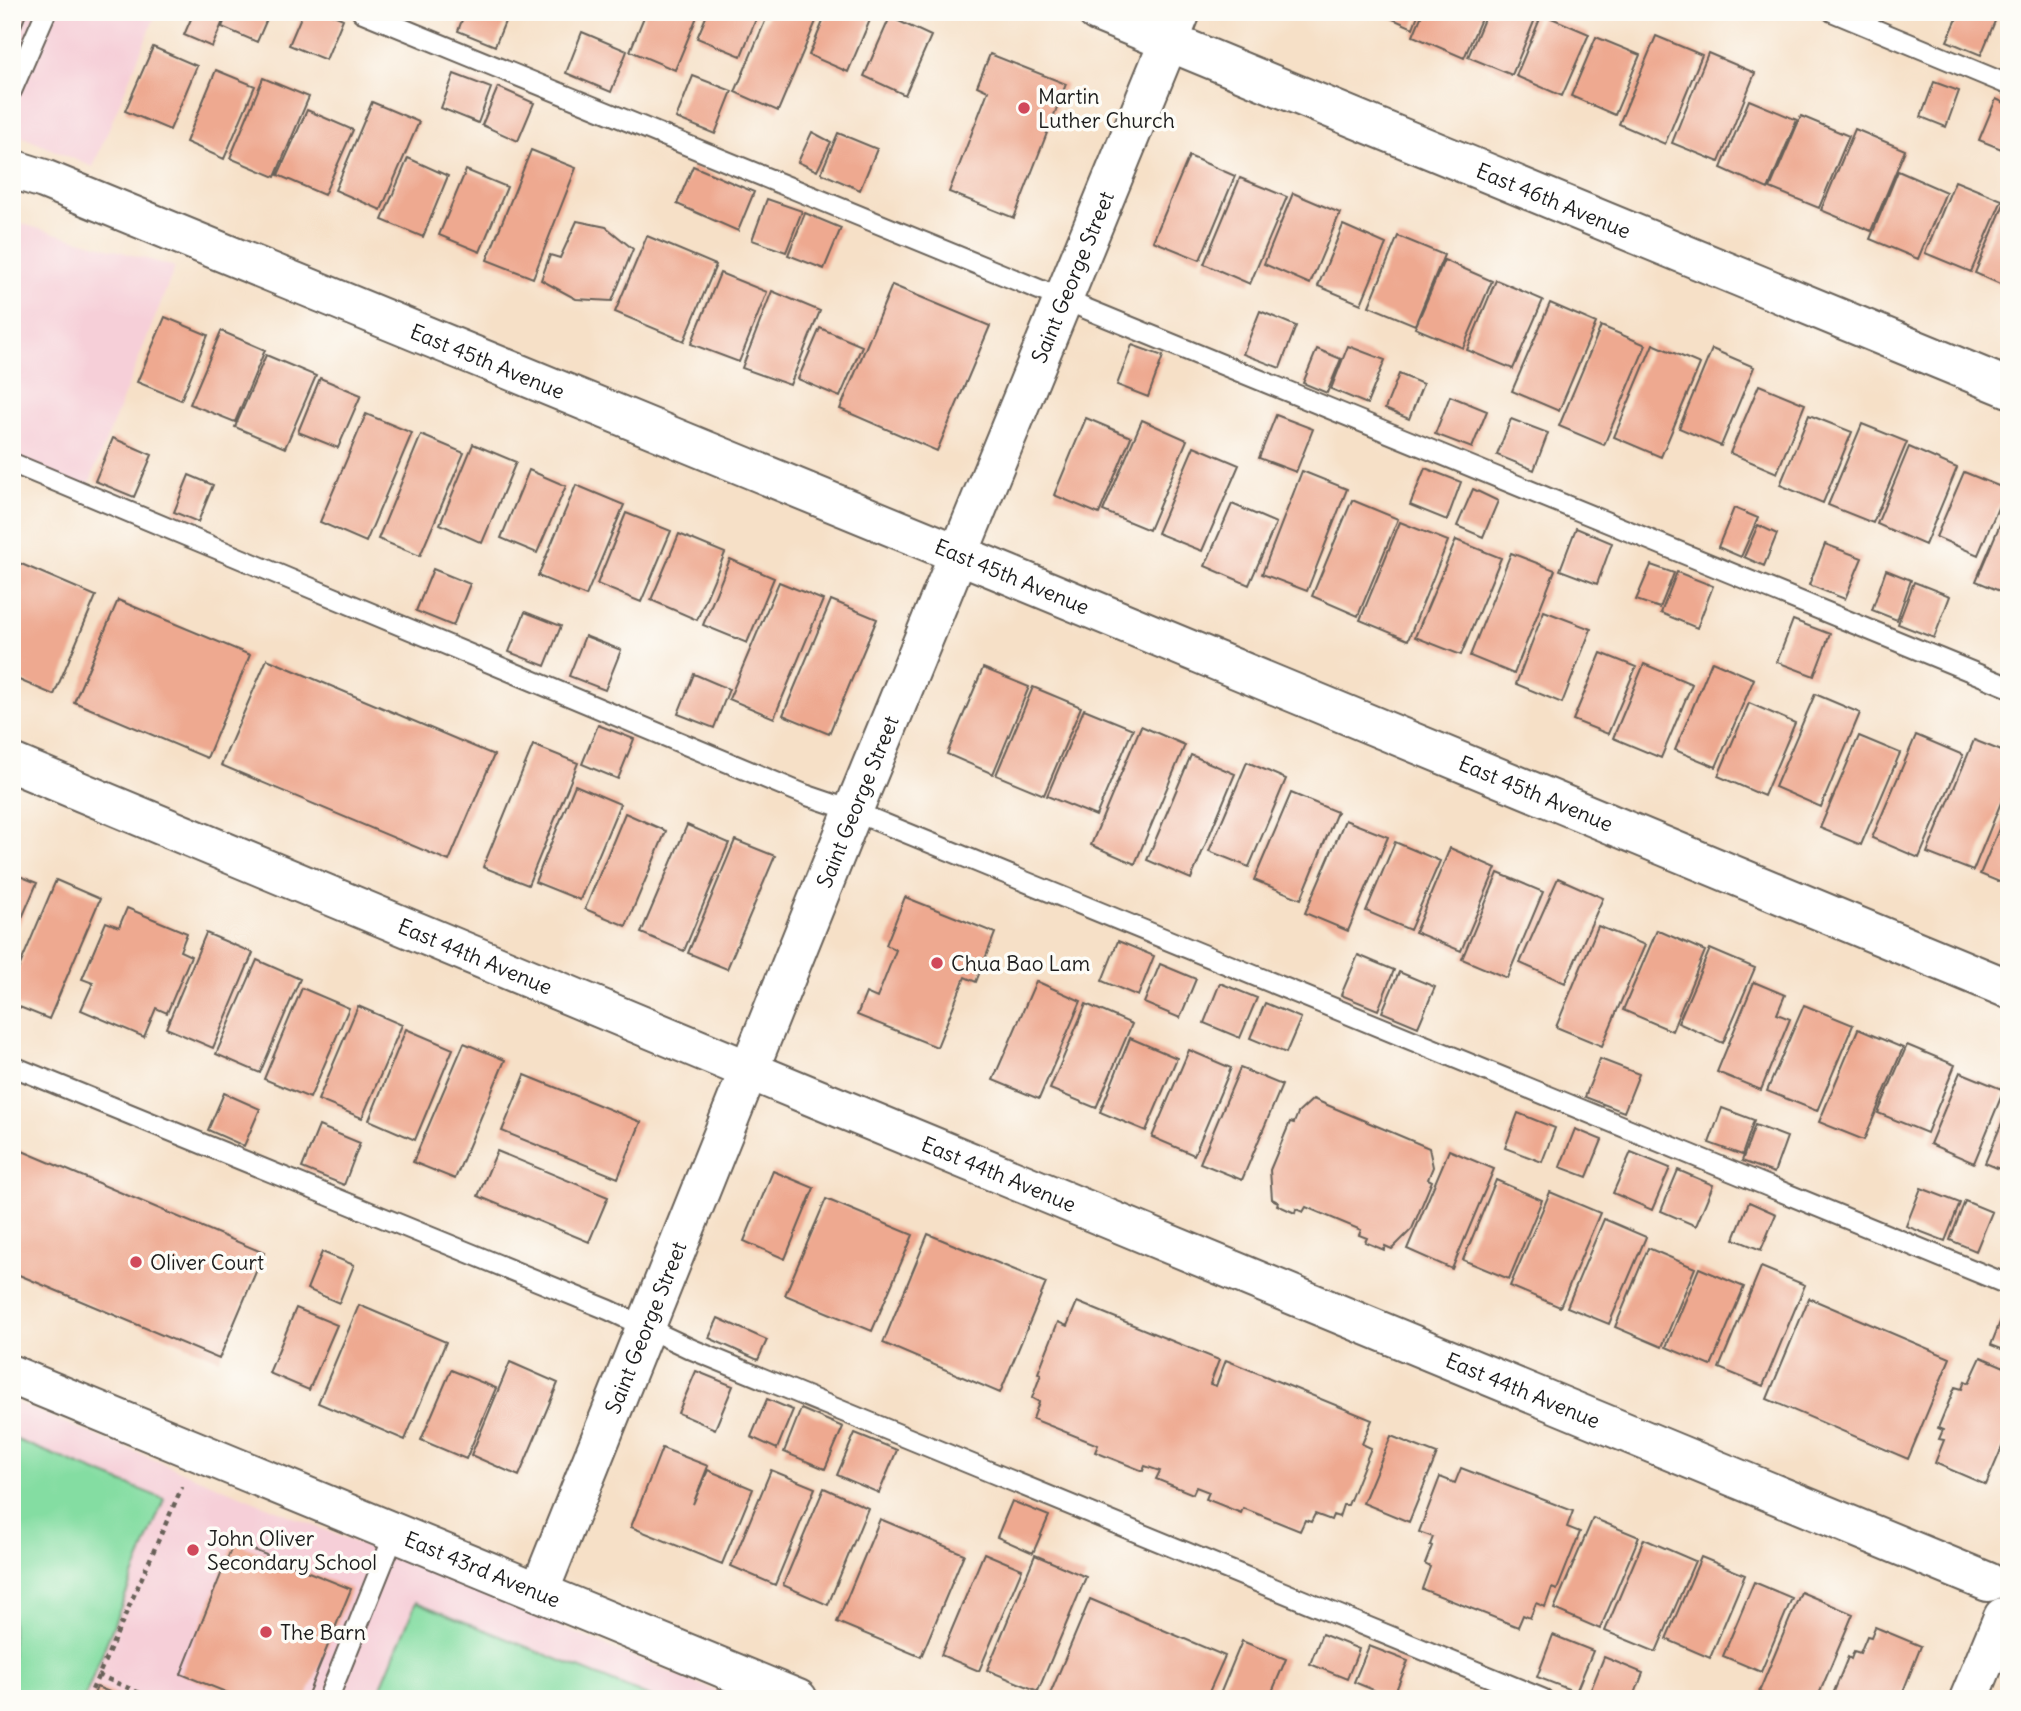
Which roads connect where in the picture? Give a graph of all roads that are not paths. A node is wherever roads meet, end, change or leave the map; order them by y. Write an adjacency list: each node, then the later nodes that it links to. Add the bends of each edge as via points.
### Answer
1 (46, 12): 7 (lane)
2 (362, 12): 9 (lane)
3 (1097, 12): 5 (street, East 46th Avenue)
4 (1833, 12): 6 (lane)
5 (1175, 27): 9 (street, Saint George Street); 10 (street, East 46th Avenue)
6 (2009, 85)
7 (12, 90)
8 (12, 169): 12 (street, East 45th Avenue)
9 (1062, 300): 12 (street, Saint George Street); 13 (lane)
10 (2009, 388)
11 (12, 463): 15 (lane)
12 (959, 555): 15 (street, Saint George Street); 16 (street, East 45th Avenue)
13 (2009, 687)
14 (12, 763): 18 (street, East 44th Avenue)
15 (853, 811): 18 (street, Saint George Street); 19 (lane)
16 (2009, 989)
17 (12, 1066): 20 (lane)
18 (748, 1070): 20 (street, Saint George Street); 23 (street, East 44th Avenue)
19 (2009, 1285)
20 (646, 1327): 24 (street, Saint George Street); 28 (lane)
21 (12, 1375): 22 (street, East 43rd Avenue)
22 (395, 1533): 24 (street, East 43rd Avenue); 26 (lane)
23 (1998, 1575): 25 (street, via 1987,1599)
24 (539, 1592): 27 (street, East 43rd Avenue)
25 (2006, 1618): 29 (street)
26 (328, 1699)
27 (797, 1699)
28 (1543, 1699)
29 (1969, 1699)

